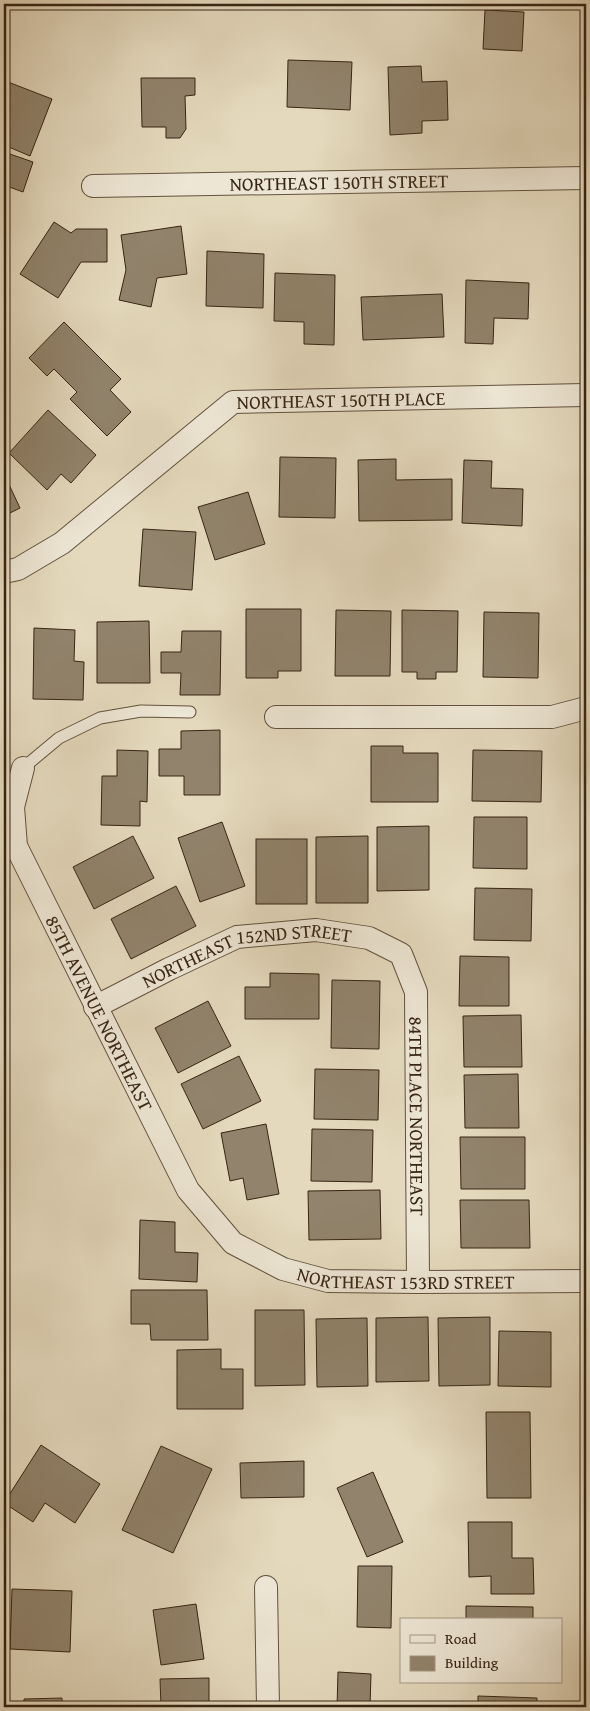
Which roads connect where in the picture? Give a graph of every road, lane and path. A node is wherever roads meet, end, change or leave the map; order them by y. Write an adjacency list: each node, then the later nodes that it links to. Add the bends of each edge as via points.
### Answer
1 (586, 178): 2 (street, NORTHEAST 150TH STREET)
2 (93, 186)
3 (586, 395): 4 (street, NORTHEAST 150TH PLACE, via 233,402 62,543 18,568)
4 (4, 572)
5 (586, 708): 7 (street, via 552,717)
6 (190, 712): 8 (lane, via 141,711 100,718 59,738)
7 (276, 717)
8 (23, 768): 10 (street, 85TH AVENUE NORTHEAST, via 13,807 16,846)
9 (401, 954): 10 (street, NORTHEAST 152ND STREET, via 369,938 316,930 237,937); 13 (street, 84TH PLACE NORTHEAST, via 416,992)
10 (95, 1007): 11 (street, 85TH AVENUE NORTHEAST, via 188,1190)
11 (233, 1243): 13 (street, NORTHEAST 153RD STREET, via 283,1269 328,1281)
12 (586, 1281): 13 (street, NORTHEAST 153RD STREET)
13 (418, 1282)
14 (266, 1587): 15 (street)
15 (268, 1707)

